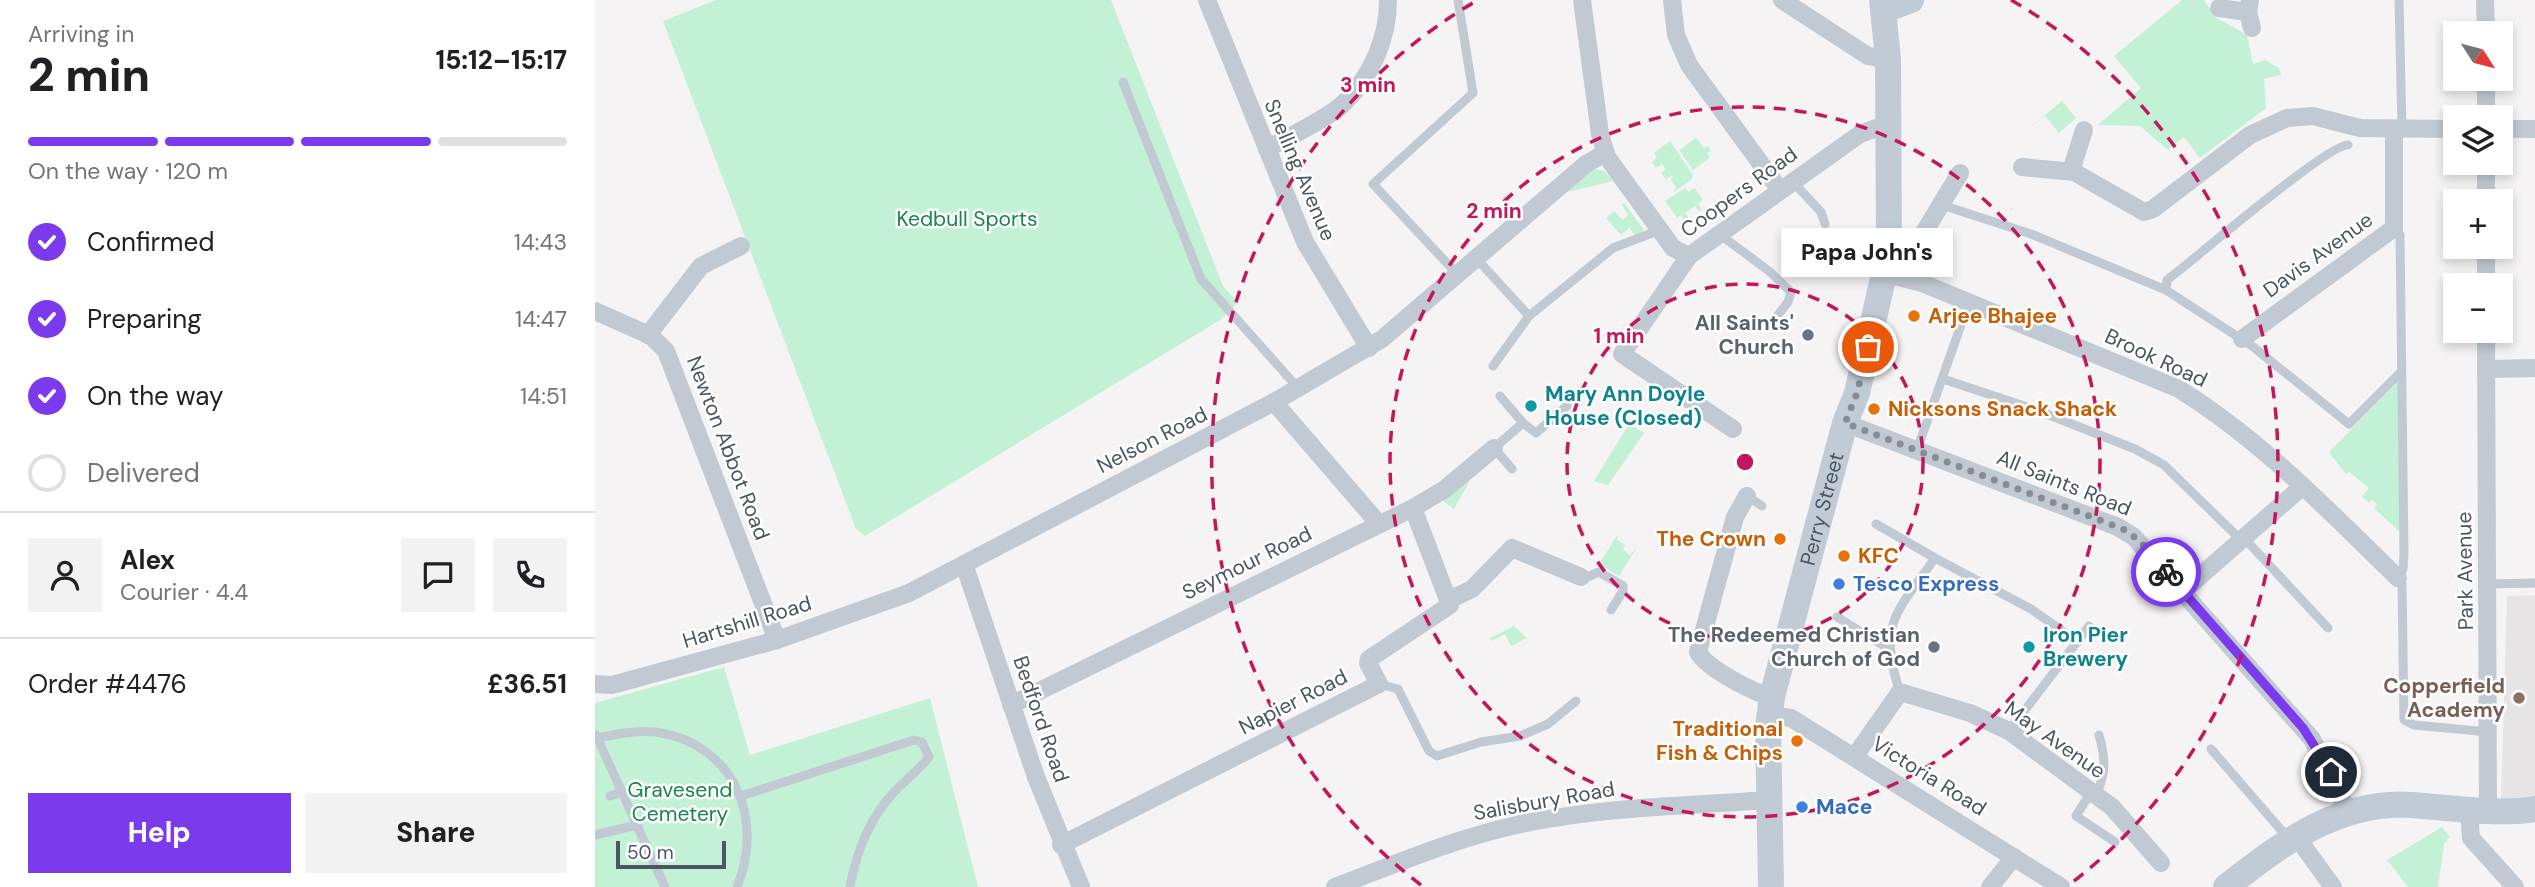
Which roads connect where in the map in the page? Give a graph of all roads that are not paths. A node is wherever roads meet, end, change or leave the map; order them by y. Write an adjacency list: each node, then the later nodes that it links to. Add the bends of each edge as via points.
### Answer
1 (1207, 0): 23 (street, Snelling Avenue)
2 (1388, 0): 23 (street, via 1375,63 1344,104)
3 (1458, 0): 38 (lane, via 1473,93 1373,184)
4 (1582, 0): 24 (street)
5 (1672, 0): 28 (street, via 1677,35 1689,65)
6 (1783, 0): 14 (street, via 1868,56)
7 (1911, 0): 10 (street)
8 (2399, 0): 17 (lane)
9 (2486, 0): 13 (street)
10 (1883, 5): 14 (street, Perry Street)
11 (2219, 8): 12 (street)
12 (2250, 13)
13 (2486, 21)
14 (1888, 60): 16 (street, Perry Street)
15 (1123, 82): 53 (lane, via 1201,279)
16 (1889, 128): 28 (street, Coopers Road, via 1860,134); 37 (street, Perry Street)
17 (2398, 129): 18 (street); 26 (street, via 2360,128 2313,116 2284,119 2250,135 2144,212); 31 (street, Davis Avenue)
18 (2443, 129)
19 (2513, 129): 20 (street)
20 (2535, 129)
21 (2084, 130): 26 (street)
22 (2348, 145): 39 (lane, via 2338,146 2315,162 2170,277)
23 (1266, 149): 47 (street, Snelling Avenue, via 1310,254)
24 (1605, 153): 32 (street); 36 (street, Nelson Road, via 1585,164)
25 (2022, 167): 26 (street)
26 (2071, 171)
27 (1959, 173): 29 (street)
28 (1787, 186): 30 (lane, via 1821,212); 33 (street, Coopers Road)
29 (1940, 204): 37 (street, via 1914,249); 39 (lane, via 2041,238)
30 (1825, 224)
31 (2394, 228): 45 (street, Davis Avenue); 51 (lane, via 2400,235)
32 (1660, 230): 35 (street, via 1676,251); 43 (lane, via 1613,248)
33 (1719, 234): 35 (street, Coopers Road); 42 (lane, via 1791,292)
34 (741, 246): 44 (street, via 701,266)
35 (1689, 256): 59 (street, Coopers Road, via 1622,354)
36 (1476, 258): 38 (street, Nelson Road); 43 (lane)
37 (1887, 263): 40 (street, Brook Road, via 1922,284); 58 (street, Perry Street, via 1857,393)
38 (1458, 275): 47 (street, Nelson Road)
39 (2166, 290): 45 (lane)
40 (1969, 302): 52 (lane); 63 (street, Brook Road, via 2179,389 2209,408)
41 (595, 312): 44 (street, Newton Abbot Road)
42 (1778, 315)
43 (1529, 316): 48 (lane)
44 (648, 335): 82 (street, Newton Abbot Road, via 667,354)
45 (2242, 339): 51 (lane, via 2349,424)
46 (2486, 343): 50 (street, Park Avenue)
47 (1369, 348): 53 (street, Nelson Road)
48 (1493, 366)
49 (2535, 368): 50 (street)
50 (2486, 369): 74 (street, Park Avenue)
51 (2401, 372): 72 (lane, via 2404,554)
52 (1943, 379): 61 (lane); 68 (lane, via 2135,449 2164,465)
53 (1299, 389): 55 (street, Nelson Road)
54 (1500, 396): 57 (lane)
55 (1274, 402): 66 (street); 70 (street, Nelson Road)
56 (1567, 406): 57 (lane, via 1535,433)
57 (1523, 423): 60 (lane)
58 (1845, 423): 61 (street, All Saints Road); 90 (street, Perry Street)
59 (1733, 429)
60 (1494, 448): 62 (lane); 65 (street, Seymour Road, via 1445,489)
61 (1917, 450): 75 (street, All Saints Road, via 2129,533)
62 (1512, 469)
63 (2303, 486): 68 (street); 72 (street, Brook Road)
64 (1755, 501): 90 (street, Victoria Road, via 1736,515 1698,649 1700,656)
65 (1413, 508): 66 (street, Seymour Road); 77 (street)
66 (1379, 524): 89 (street, Seymour Road)
67 (1876, 524): 69 (lane)
68 (2242, 539): 75 (street); 81 (lane)
69 (1935, 558): 83 (lane, via 2031,609); 84 (lane, via 1894,618)
70 (964, 564): 76 (street, Nelson Road); 89 (street, Bedford Road)
71 (1581, 577): 77 (street, via 1512,548 1472,589); 78 (lane, via 1599,572 1623,586)
72 (2398, 578): 92 (lane, via 2402,584 2404,720 2414,725)
73 (2535, 583): 74 (lane)
74 (2487, 584): 92 (street, Park Avenue)
75 (2183, 591): 104 (street, All Saints Road, via 2312,739)
76 (909, 593): 82 (street, Hartshill Road)
77 (1449, 600): 86 (street, Napier Road, via 1446,609 1369,659)
78 (1612, 610)
79 (1837, 617): 84 (lane)
80 (2089, 626): 83 (lane)
81 (2328, 628)
82 (777, 640): 85 (street, Hartshill Road, via 612,685)
83 (2078, 642): 91 (lane)
84 (1889, 649): 87 (lane)
85 (595, 684)
86 (1379, 684): 88 (lane, via 1398,689 1430,753 1437,756 1520,736 1548,724); 109 (street, Napier Road)
87 (1900, 692): 91 (street, May Avenue, via 1995,722); 96 (street)
88 (1576, 701)
89 (1011, 705): 109 (street, Bedford Road)
90 (1770, 706): 96 (street, Victoria Road); 101 (street, Perry Street)
91 (2009, 731): 98 (street, May Avenue)
92 (2490, 732): 103 (street, Park Avenue)
93 (2099, 735): 98 (lane, via 2106,773)
94 (596, 736): 97 (lane); 100 (lane, via 647,732 682,739 724,769)
95 (2211, 749): 107 (lane)
96 (1855, 757): 110 (street, Victoria Road)
97 (622, 792): 99 (lane); 105 (lane)
98 (2093, 794): 108 (lane, via 2076,817); 111 (street, May Avenue, via 2112,807)
99 (610, 796)
100 (741, 796): 113 (lane, via 750,835); 114 (lane, via 914,740 922,742 929,757 876,817 863,840)
101 (1769, 800): 116 (street, Salisbury Road, via 1634,809 1516,825 1446,845); 117 (street, Perry Street)
102 (2535, 809): 103 (street)
103 (2479, 811): 104 (street, via 2398,805); 122 (street, Park Avenue, via 2471,838)
104 (2349, 812): 107 (street)
105 (637, 825): 106 (lane); 112 (lane)
106 (595, 835)
107 (2293, 838): 120 (street); 121 (street)
108 (2115, 842)
109 (1061, 845): 115 (street, Bedford Road)
110 (2014, 857): 118 (street); 119 (street, Victoria Road)
111 (2161, 863)
112 (665, 887)
113 (737, 887)
114 (849, 887)
115 (1081, 887)
116 (1335, 887)
117 (1771, 887)
118 (1990, 887)
119 (2061, 887)
120 (2226, 887)
121 (2333, 887)
122 (2515, 887)

